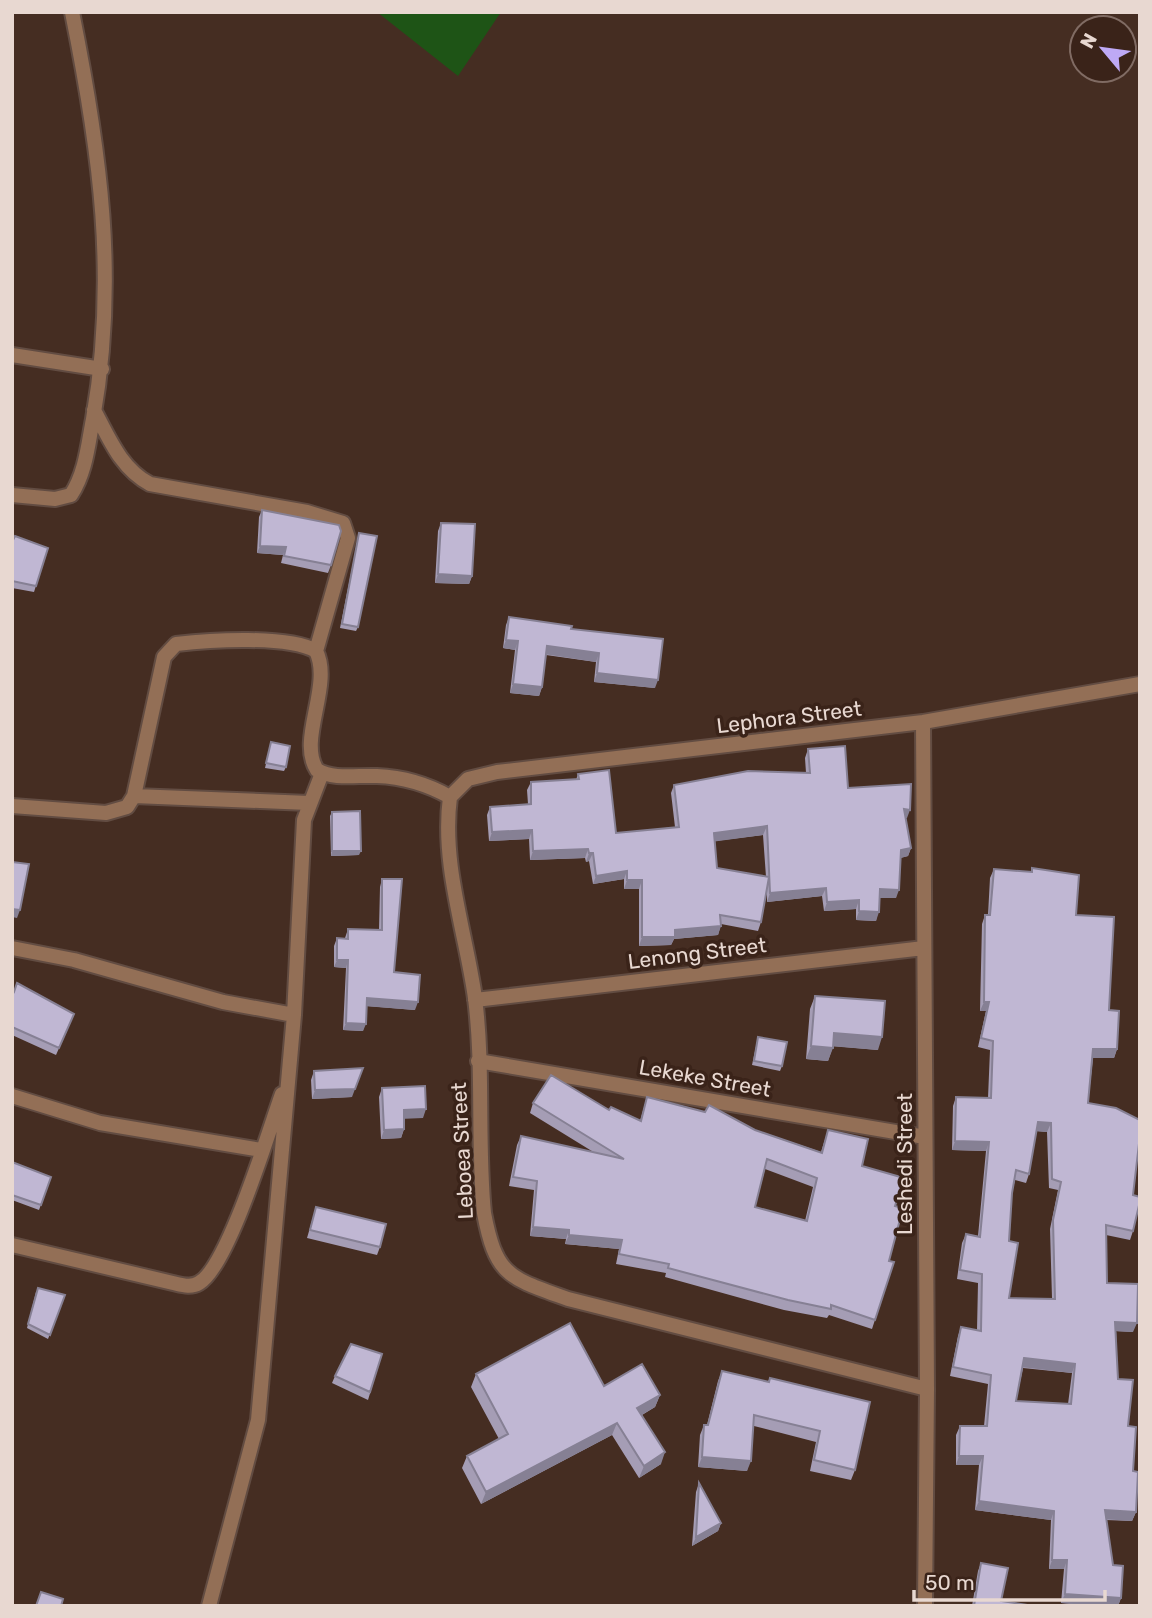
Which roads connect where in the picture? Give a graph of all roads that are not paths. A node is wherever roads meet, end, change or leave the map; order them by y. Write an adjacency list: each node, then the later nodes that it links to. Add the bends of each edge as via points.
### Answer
1 (72, 12): 3 (street, via 90,102 106,244)
2 (12, 355): 3 (street)
3 (102, 369): 4 (street)
4 (94, 410): 5 (street, via 84,467 71,495 55,499); 6 (street, via 122,460 150,484 344,523 348,538)
5 (12, 495)
6 (317, 651): 9 (street, via 321,668 310,756); 10 (street, via 248,640 176,643 160,671)
7 (1140, 684): 8 (street, Lephora Street)
8 (923, 722): 11 (street, Lephora Street, via 497,772 468,779); 15 (street, Leshedi Street)
9 (322, 773): 11 (street, via 390,777); 12 (street)
10 (134, 796): 12 (street); 13 (street, via 127,807 106,813)
11 (450, 797): 16 (street, Leboea Street, via 447,818 454,881)
12 (309, 803): 17 (street, via 303,838)
13 (12, 806)
14 (12, 948): 17 (street, via 87,963 223,1002)
15 (924, 948): 16 (street, Lenong Street); 21 (street, Leshedi Street)
16 (475, 1000): 18 (street, Leboea Street)
17 (295, 1015): 19 (street)
18 (478, 1060): 21 (street, Lekeke Street); 24 (street, Leboea Street, via 484,1213 490,1247 503,1271 568,1299)
19 (289, 1076): 22 (street); 25 (street, via 258,1420)
20 (12, 1096): 22 (street, via 100,1123)
21 (925, 1137): 24 (street, Leshedi Street)
22 (261, 1150): 23 (street, via 226,1246 209,1274 192,1286)
23 (12, 1245)
24 (927, 1389): 26 (street, Leshedi Street)
25 (209, 1606)
26 (925, 1606)

